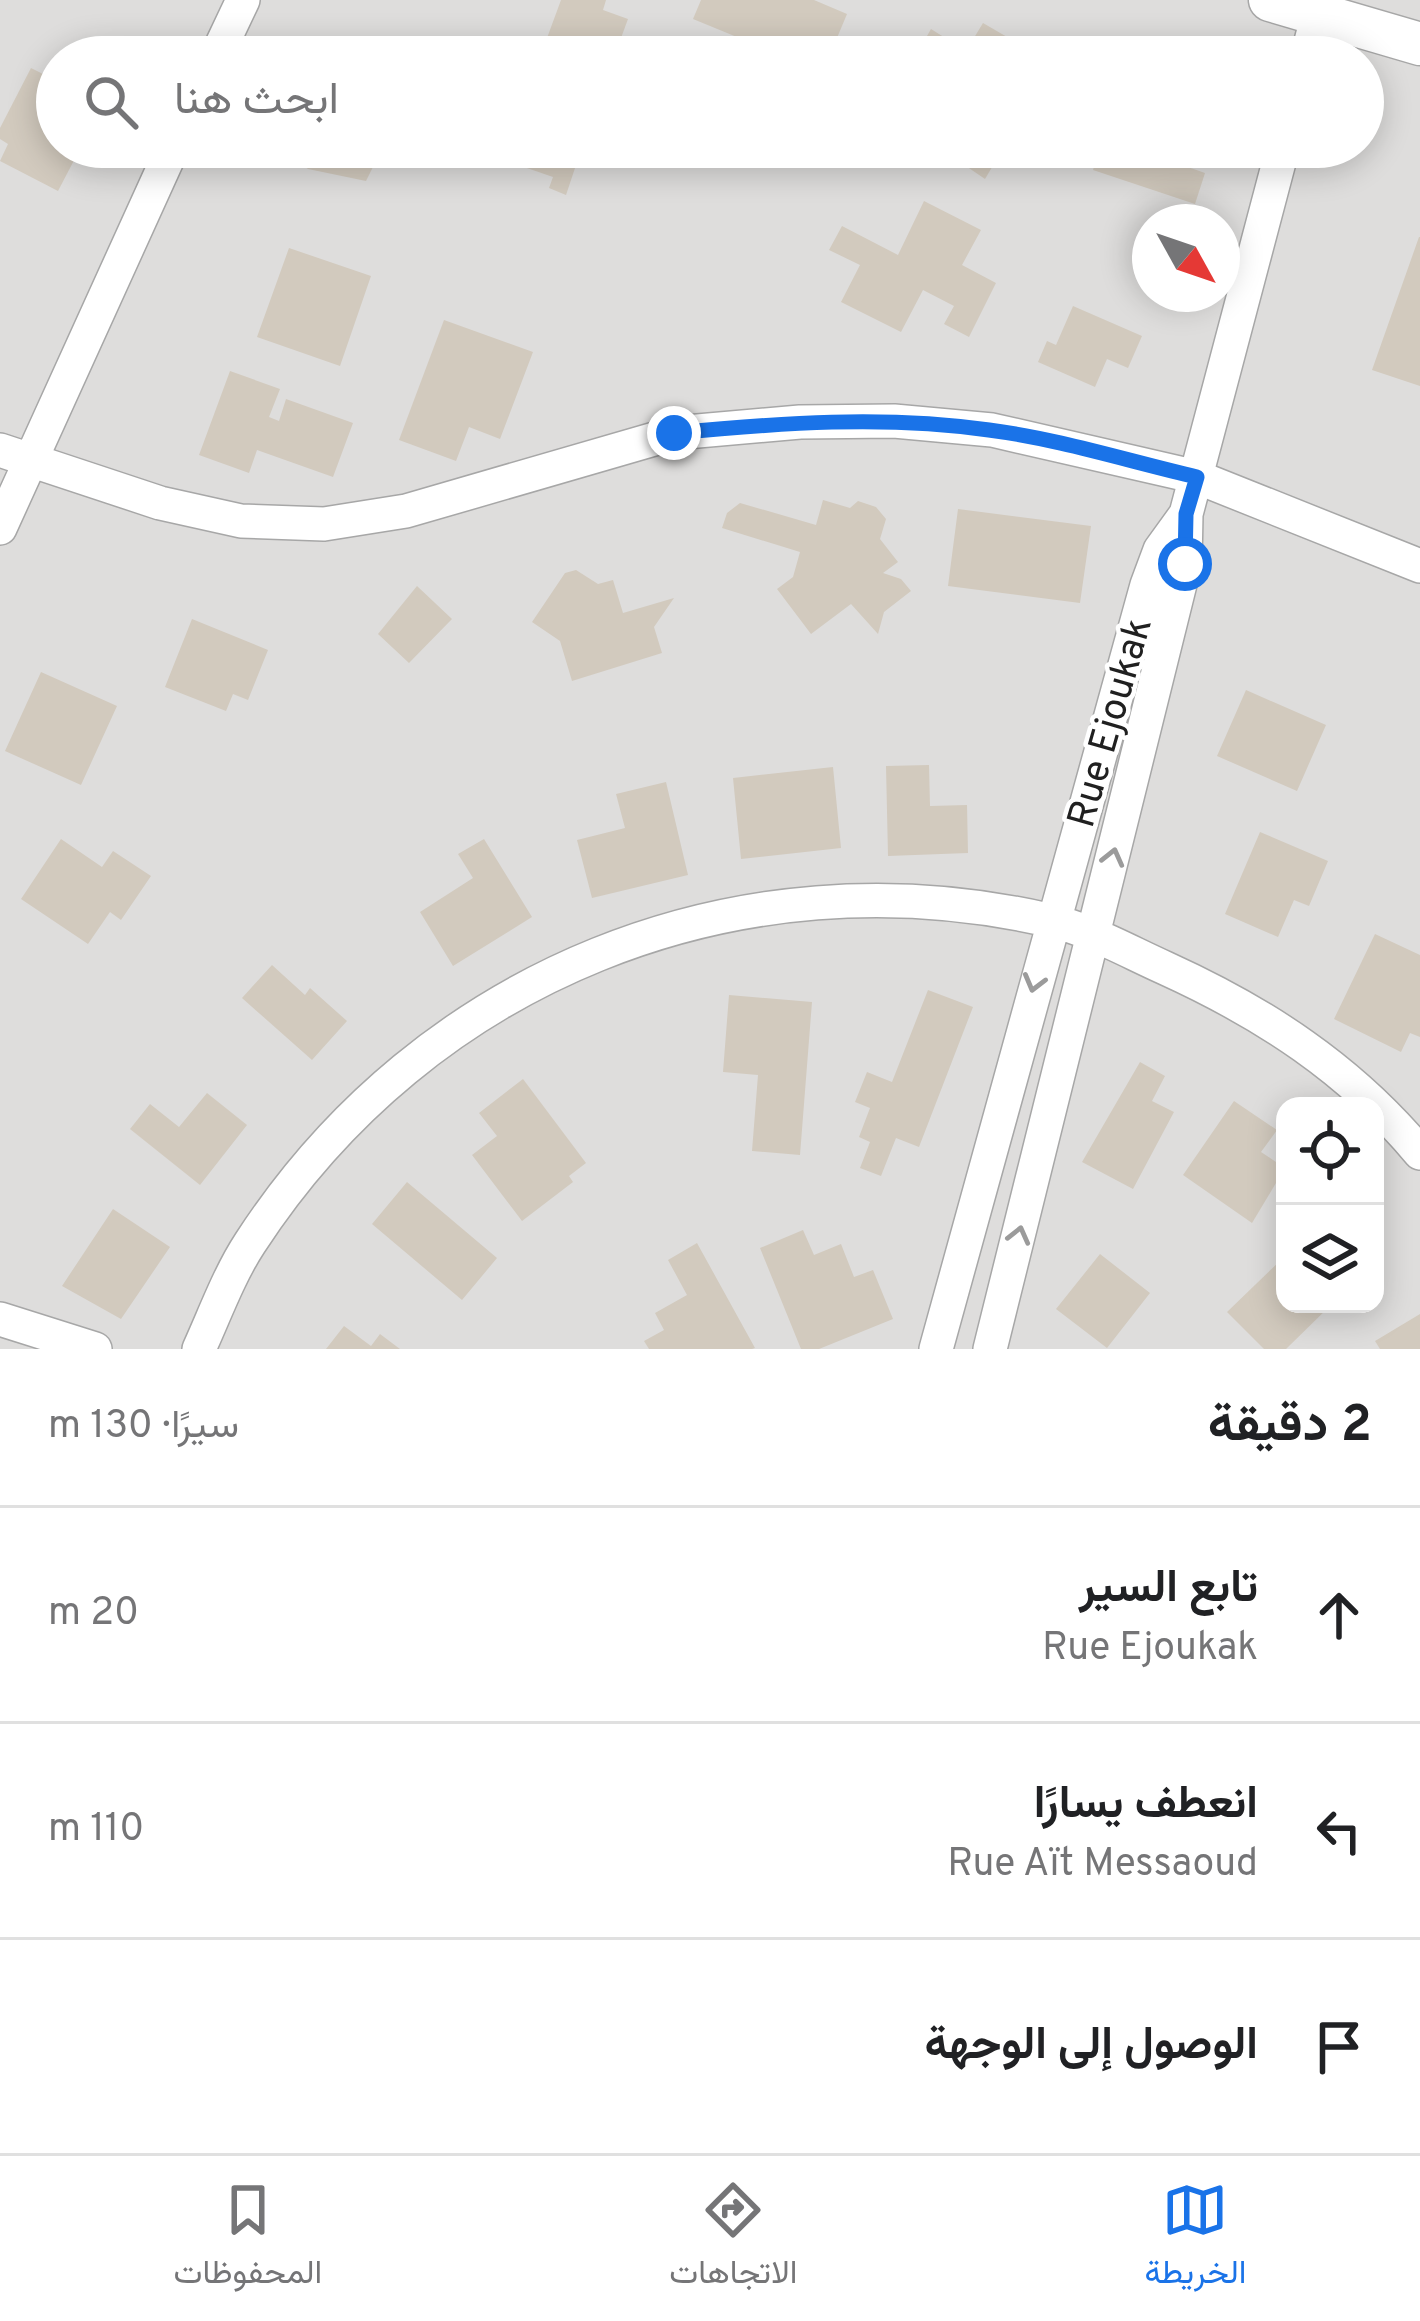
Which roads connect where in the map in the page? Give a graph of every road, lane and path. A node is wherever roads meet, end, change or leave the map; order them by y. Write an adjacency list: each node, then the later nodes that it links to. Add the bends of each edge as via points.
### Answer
1 (243, 0): 4 (street)
2 (1270, 0): 3 (street)
3 (1318, 14): 5 (street); 6 (street)
4 (226, 36)
5 (1312, 36)
6 (1420, 44)
7 (162, 168): 9 (street)
8 (1278, 168): 10 (street)
9 (15, 456): 10 (street, via 241,521 324,524 406,511 674,433 800,422 992,430); 12 (street)
10 (1197, 477): 11 (street); 13 (street)
11 (1186, 514): 14 (street, Rue Ejoukak, via 1147,585); 15 (street, Rue Ejoukak, one-way to 11, via 1185,564)
12 (0, 527)
13 (1420, 566)
14 (1051, 920): 15 (street); 19 (street, via 931,903 768,905 668,926 542,978 457,1030 304,1169 248,1246); 20 (street, Rue Ejoukak, one-way to 20)
15 (1093, 935): 16 (street, via 1276,1024 1348,1078); 21 (street, Rue Ejoukak, one-way to 15)
16 (1420, 1153)
17 (0, 1318): 18 (street)
18 (95, 1349)
19 (199, 1349)
20 (936, 1349)
21 (990, 1349)

